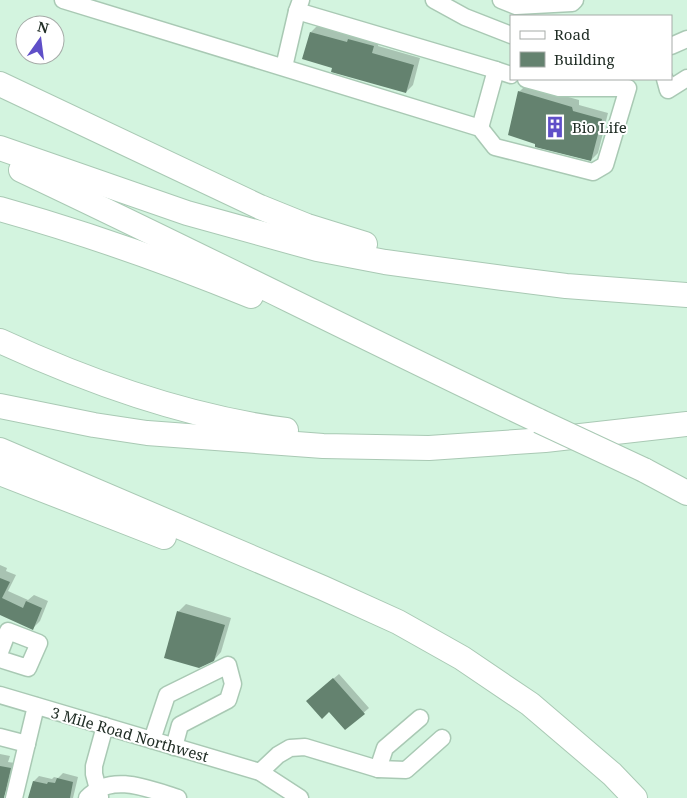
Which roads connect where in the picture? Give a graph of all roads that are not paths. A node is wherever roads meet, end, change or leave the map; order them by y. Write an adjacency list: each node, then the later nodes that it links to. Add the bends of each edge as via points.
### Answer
1 (64, 0): 9 (street)
2 (434, 0): 6 (street)
3 (501, 0): 4 (street, via 516,6 572,3)
4 (575, 0)
5 (296, 3): 9 (street); 10 (street)
6 (510, 35)
7 (687, 39): 8 (street)
8 (672, 46)
9 (284, 67): 16 (street)
10 (503, 72): 16 (street)
11 (687, 78): 13 (street, via 668,90)
12 (534, 80): 14 (street)
13 (665, 80)
14 (560, 83): 16 (street, via 628,88 605,165 593,172 495,147)
15 (0, 84): 20 (highway, via 307,226 358,243)
16 (480, 128)
17 (0, 148): 20 (highway, via 187,213 317,249)
18 (0, 160): 22 (highway)
19 (0, 210): 22 (highway, via 130,249 320,323)
20 (503, 278): 21 (highway, via 576,287)
21 (687, 294)
22 (356, 333): 29 (highway, bridge)
23 (0, 341): 26 (highway, via 104,384 208,415 263,427)
24 (0, 406): 26 (highway, via 147,433 323,446)
25 (687, 424): 26 (highway, via 545,440)
26 (430, 448)
27 (0, 450): 30 (highway)
28 (0, 473): 30 (highway, via 328,601)
29 (687, 493)
30 (398, 622): 48 (highway, via 462,658 530,704 612,774)
31 (0, 652): 32 (street, via 8,631 39,643 28,668)
32 (0, 659)
33 (0, 695): 34 (street, 3 Mile Road Northwest)
34 (36, 706): 36 (street, 3 Mile Road Northwest); 40 (street)
35 (420, 718): 42 (street, via 385,748)
36 (105, 726): 39 (street, 3 Mile Road Northwest); 44 (street, via 94,766)
37 (0, 737): 40 (street)
38 (442, 738): 42 (street, via 406,770)
39 (152, 740): 41 (street, 3 Mile Road Northwest); 41 (street, via 167,695 228,665 234,684 228,700 180,725)
40 (27, 744): 45 (street)
41 (174, 747): 43 (street, 3 Mile Road Northwest)
42 (378, 769): 43 (street, via 305,747 290,748)
43 (260, 772): 47 (street, 3 Mile Road Northwest)
44 (95, 795): 46 (street, via 126,784)
45 (14, 798)
46 (178, 798)
47 (300, 798)
48 (635, 798)

